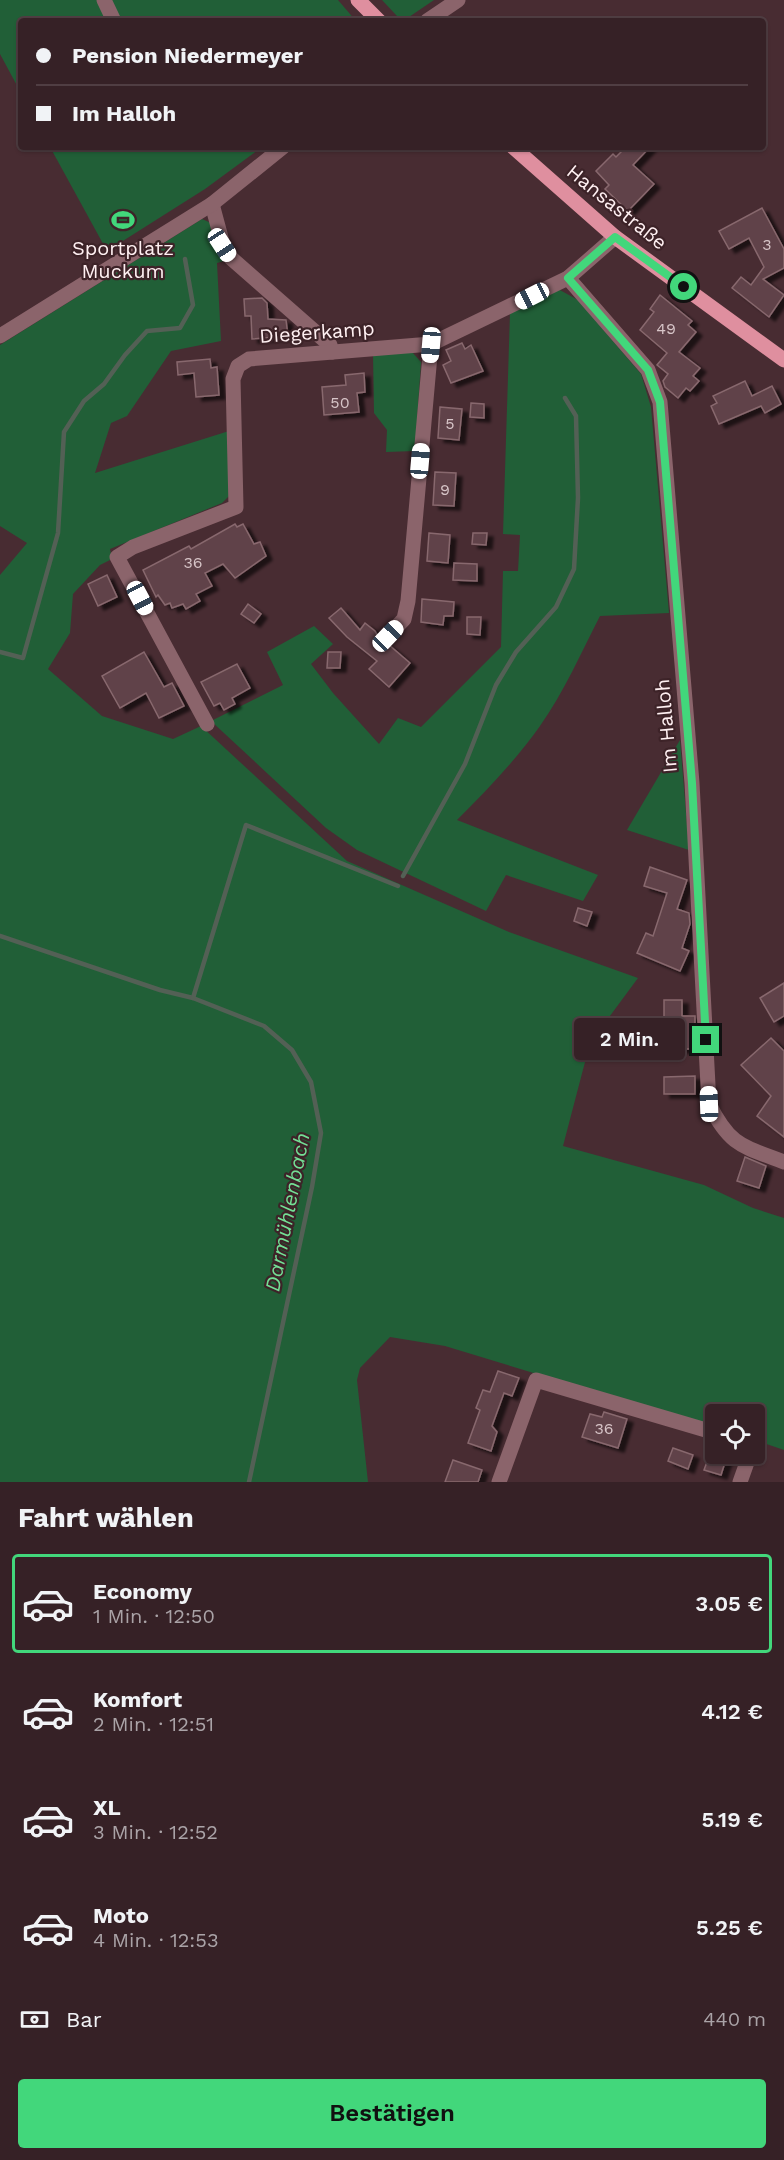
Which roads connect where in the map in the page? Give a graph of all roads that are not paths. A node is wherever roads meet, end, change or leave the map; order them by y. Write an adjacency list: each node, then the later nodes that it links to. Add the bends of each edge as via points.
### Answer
1 (104, 0): 4 (street)
2 (358, 0): 5 (main road)
3 (458, 0): 6 (street)
4 (113, 18)
5 (376, 18)
6 (431, 18)
7 (278, 150): 9 (street)
8 (516, 150): 10 (main road, Hansastraße)
9 (212, 204): 12 (street); 14 (street, via 222,245 231,258 330,345)
10 (615, 237): 11 (street, Diegerkamp); 15 (main road, Hansastraße)
11 (568, 278): 13 (street, Diegerkamp); 18 (street, Im Halloh, via 648,370 660,402 692,783 709,1104 722,1130 745,1147)
12 (0, 336)
13 (431, 345): 14 (street, Diegerkamp); 16 (street, via 408,601 404,619)
14 (332, 352): 17 (street, Diegerkamp, via 249,358 238,366 233,379 236,507 133,547 117,557)
15 (784, 359)
16 (388, 636)
17 (207, 724)
18 (784, 1162)
19 (705, 1430): 21 (street, via 536,1380)
20 (746, 1464): 22 (street)
21 (499, 1482)
22 (740, 1482)

